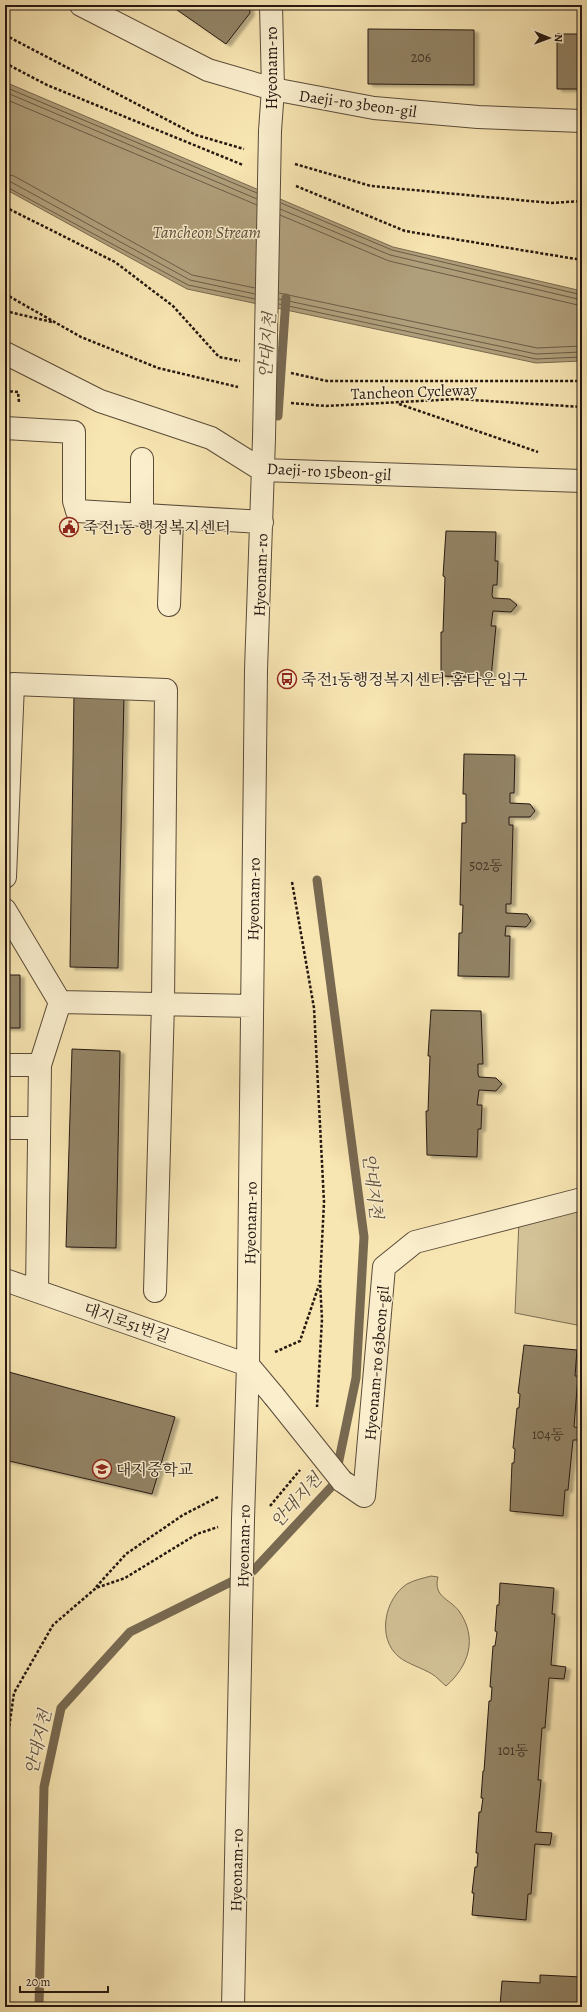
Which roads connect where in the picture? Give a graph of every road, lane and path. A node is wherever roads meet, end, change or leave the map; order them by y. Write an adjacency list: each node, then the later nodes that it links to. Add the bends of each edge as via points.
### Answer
1 (81, 5): 3 (street, Daeji-ro 3beon-gil, via 208,70)
2 (271, 5): 3 (street, Hyeonam-ro)
3 (272, 89): 4 (street, Daeji-ro 3beon-gil, via 374,108 478,117); 20 (street, Hyeonam-ro, bridge)
4 (582, 121)
5 (5, 207): 10 (path, via 115,262 173,306 219,357)
6 (5, 294): 8 (path)
7 (5, 311): 8 (path)
8 (57, 323): 13 (path, via 81,338 158,368)
9 (5, 353): 20 (street, Daeji-ro 15beon-gil, via 100,402 211,438)
10 (238, 361)
11 (298, 374): 12 (path, via 327,381)
12 (582, 381)
13 (232, 386)
14 (397, 403): 15 (path, Tancheon Cycleway, via 326,406); 16 (path, Tancheon Cycleway, via 457,399); 18 (path)
15 (294, 404)
16 (582, 407)
17 (5, 428): 22 (street, via 74,432 74,501 77,511)
18 (545, 454)
19 (142, 459): 22 (street)
20 (262, 470): 21 (street, Daeji-ro 15beon-gil); 24 (street, Hyeonam-ro)
21 (582, 481)
22 (142, 515): 23 (street)
23 (172, 517): 24 (street); 25 (street)
24 (262, 522): 30 (street, Hyeonam-ro, via 256,670)
25 (169, 605)
26 (5, 877): 29 (street, via 12,684 166,690)
27 (5, 910): 28 (street)
28 (60, 1002): 29 (street); 32 (street)
29 (163, 1003): 30 (street); 39 (street)
30 (252, 1006): 40 (street, Hyeonam-ro)
31 (5, 1065): 32 (street)
32 (40, 1065): 34 (street)
33 (5, 1128): 34 (street)
34 (39, 1128): 38 (street)
35 (582, 1199): 40 (street, Hyeonam-ro 63beon-gil, bridge, via 415,1242 384,1267 364,1496 342,1481)
36 (5, 1280): 38 (street, 대지로51번길)
37 (320, 1282): 40 (path, via 300,1341)
38 (38, 1291): 40 (street, 대지로51번길)
39 (155, 1291)
40 (248, 1365): 41 (street, Hyeonam-ro)
41 (244, 1482): 42 (path, via 183,1515 126,1554); 43 (street, Hyeonam-ro)
42 (96, 1588)
43 (233, 2007)

